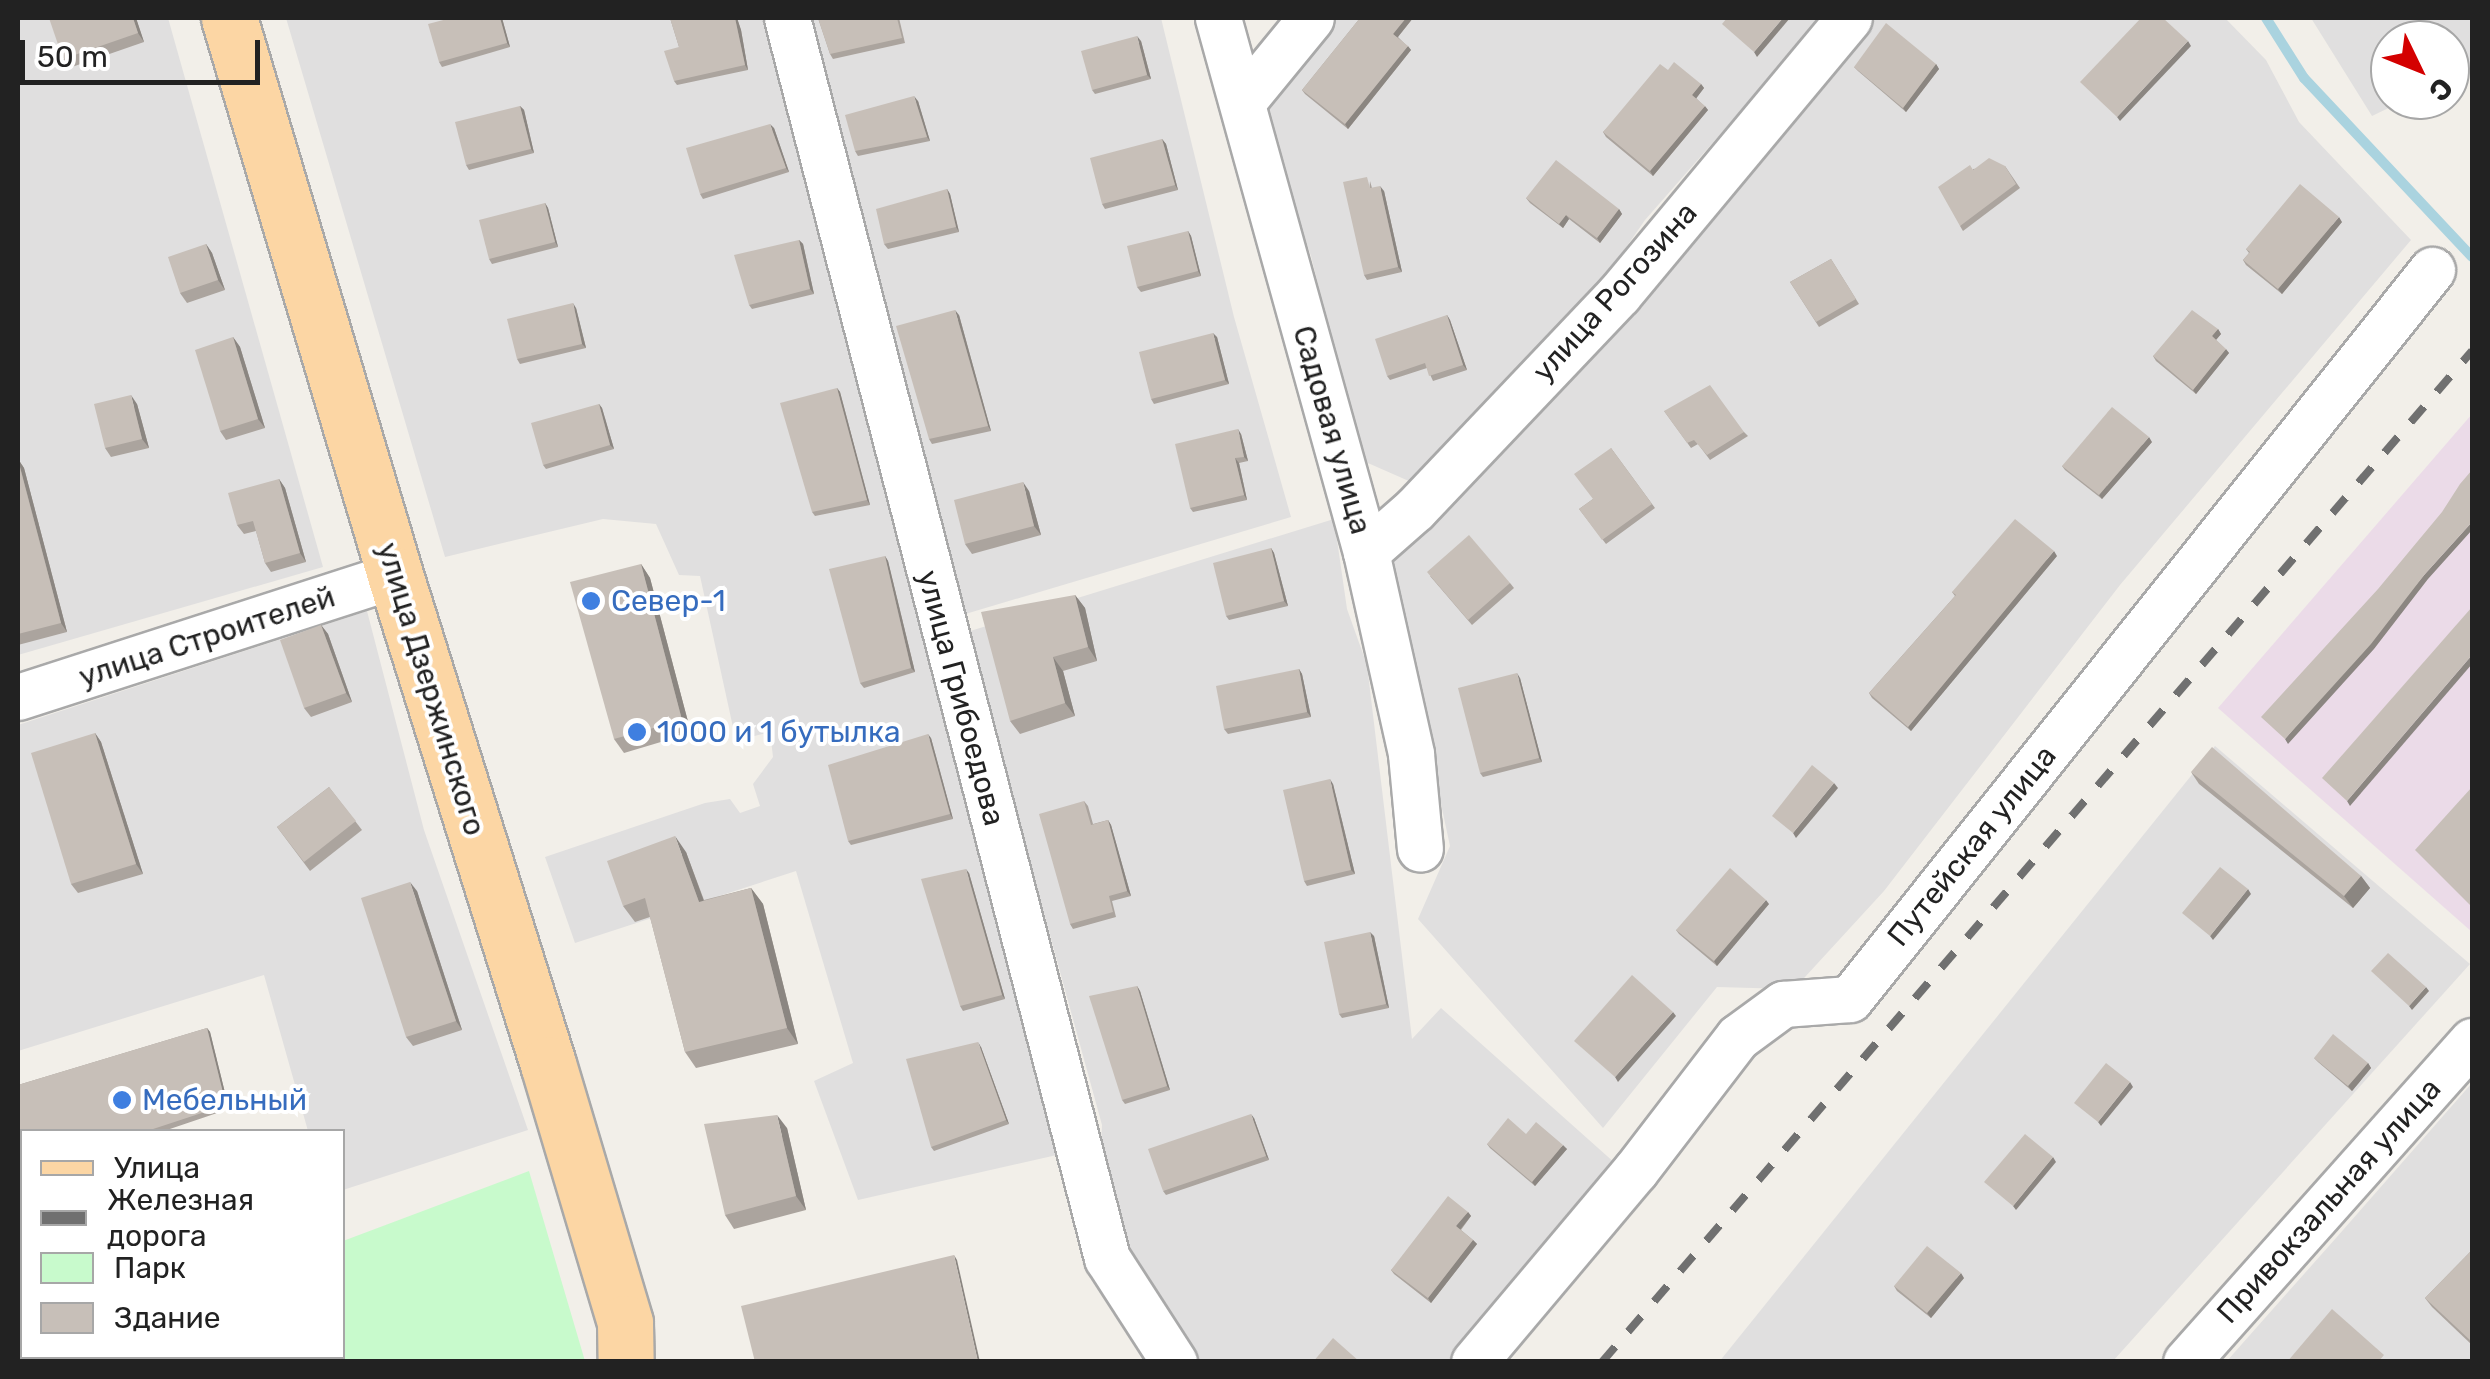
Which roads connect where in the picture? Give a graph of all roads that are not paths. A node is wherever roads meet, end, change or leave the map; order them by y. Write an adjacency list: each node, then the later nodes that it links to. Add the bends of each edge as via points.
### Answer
1 (229, 18): 9 (main road, улица Дзержинского)
2 (786, 18): 14 (street, улица Грибоедова, via 1107,1258)
3 (1218, 18): 6 (street, Садовая улица)
4 (1311, 18): 6 (street)
5 (1849, 18): 8 (street, улица Рогозина, via 1619,294)
6 (1243, 101): 8 (street, Садовая улица)
7 (2432, 270): 15 (street, Путейская улица, via 1850,999 1783,1004 1738,1037)
8 (1366, 552): 11 (street, Садовая улица, via 1410,754)
9 (395, 575): 10 (street, улица Строителей); 13 (main road, улица Дзержинского, via 625,1323)
10 (18, 697)
11 (1420, 849)
12 (2472, 1041): 16 (street, Привокзальная улица)
13 (626, 1362)
14 (1174, 1362)
15 (1474, 1362)
16 (2186, 1362)

